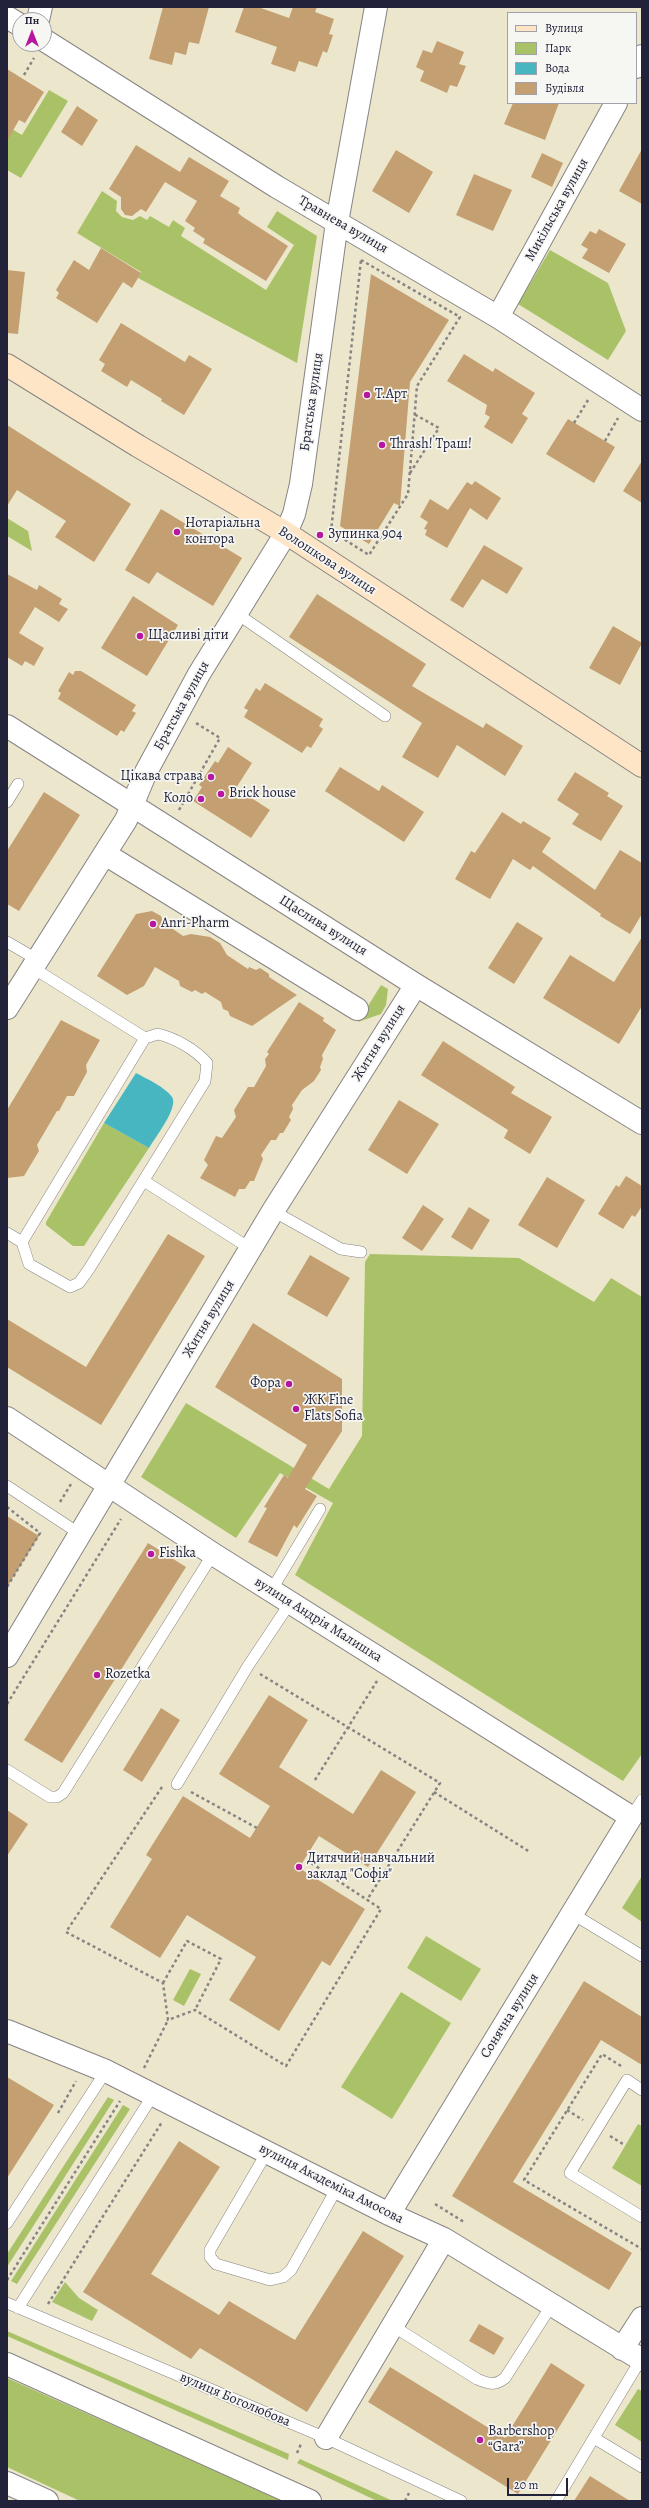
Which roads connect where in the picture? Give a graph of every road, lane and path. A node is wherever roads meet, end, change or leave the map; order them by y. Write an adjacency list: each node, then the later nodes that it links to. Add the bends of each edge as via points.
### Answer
1 (376, 7): 8 (street)
2 (38, 52): 6 (path)
3 (47, 52): 8 (street, Травнева вулиця)
4 (642, 56): 5 (street)
5 (637, 65)
6 (24, 75)
7 (615, 104): 9 (street, Микільська вулиця)
8 (337, 222): 9 (street, Травнева вулиця); 18 (street, Братська вулиця, via 301,484 294,514)
9 (498, 317): 12 (street, Травнева вулиця)
10 (7, 365): 18 (street, Волошкова вулиця)
11 (590, 396): 15 (path)
12 (642, 410)
13 (414, 414): 17 (path); 17 (path, via 439,428); 17 (path, via 416,386 460,317 361,260 331,531 369,555 408,494)
14 (620, 414): 16 (path)
15 (574, 423)
16 (605, 441)
17 (409, 473)
18 (286, 533): 19 (street, Братська вулиця); 23 (street, Волошкова вулиця)
19 (236, 613): 20 (lane); 26 (street, Братська вулиця, via 198,674)
20 (385, 716)
21 (195, 722): 27 (path, via 220,738)
22 (7, 726): 26 (street, Щаслива вулиця)
23 (642, 766)
24 (18, 784): 25 (lane)
25 (7, 802)
26 (131, 805): 28 (street, Братська вулиця, via 126,820); 31 (street, Щаслива вулиця)
27 (178, 812)
28 (105, 854): 30 (street, Братська вулиця); 33 (street)
29 (7, 942): 30 (lane)
30 (36, 964): 32 (street, Братська вулиця); 34 (lane)
31 (416, 985): 35 (street, Щаслива вулиця); 37 (street, Житня вулиця)
32 (7, 1008)
33 (357, 1009)
34 (145, 1038): 36 (lane, via 158,1034 168,1036 201,1056 207,1063 205,1082); 39 (lane)
35 (642, 1123)
36 (144, 1181): 39 (lane, via 79,1283 70,1287 29,1264); 40 (lane)
37 (273, 1211): 40 (street, Житня вулиця); 41 (lane, via 341,1249)
38 (7, 1233): 39 (lane)
39 (22, 1242)
40 (251, 1249): 43 (street, Житня вулиця)
41 (361, 1252)
42 (7, 1418): 43 (street, вулиця Андрія Малишка)
43 (109, 1485): 48 (street, Житня вулиця); 49 (street, вулиця Андрія Малишка)
44 (7, 1486): 48 (lane)
45 (7, 1507): 50 (path, via 40,1533)
46 (320, 1509): 51 (lane)
47 (124, 1514): 56 (path)
48 (80, 1534): 53 (street, Житня вулиця)
49 (213, 1554): 51 (street, вулиця Андрія Малишка); 58 (lane, via 63,1793 57,1797 50,1797)
50 (7, 1587)
51 (271, 1591): 52 (street, вулиця Андрія Малишка)
52 (290, 1603): 54 (lane); 62 (street, вулиця Андрія Малишка)
53 (7, 1656)
54 (248, 1666): 57 (path); 60 (lane)
55 (379, 1679): 57 (path)
56 (7, 1704)
57 (347, 1728): 59 (path); 61 (path, via 440,1783)
58 (7, 1770)
59 (315, 1780)
60 (177, 1784): 63 (path); 69 (path, via 168,1778 66,1932)
61 (434, 1792): 64 (path); 66 (path)
62 (637, 1808): 67 (street, Сонячна вулиця)
63 (256, 1828)
64 (530, 1852)
65 (305, 1860): 66 (path)
66 (367, 1900): 70 (path, via 381,1909 286,2066)
67 (573, 1914): 68 (lane); 86 (street, Сонячна вулиця)
68 (642, 1956)
69 (163, 1983): 70 (path, via 187,1941 222,1959); 71 (path)
70 (196, 2010): 71 (path)
71 (168, 2020): 74 (path)
72 (7, 2031): 73 (street, вулиця Академіка Амосова)
73 (106, 2072): 77 (street, вулиця Академіка Амосова); 89 (lane)
74 (141, 2074)
75 (642, 2090): 87 (lane, via 627,2080 570,2174)
76 (125, 2094): 91 (path)
77 (154, 2095): 83 (street, вулиця Академіка Амосова); 95 (lane)
78 (567, 2110): 80 (path)
79 (166, 2116): 93 (path)
80 (583, 2120)
81 (609, 2136): 82 (path)
82 (623, 2144)
83 (267, 2152): 84 (street, вулиця Академіка Амосова); 84 (lane, via 210,2250 210,2257 216,2264 270,2280 282,2277 291,2270)
84 (337, 2188): 86 (street, вулиця Академіка Амосова)
85 (435, 2204): 88 (path)
86 (389, 2214): 90 (street, вулиця Академіка Амосова)
87 (642, 2218)
88 (464, 2222)
89 (7, 2223)
90 (444, 2239): 94 (street, вулиця Академіка Амосова); 97 (street)
91 (7, 2280)
92 (7, 2304): 95 (lane, вулиця Боголюбова)
93 (47, 2304)
94 (551, 2306): 97 (lane, via 505,2378 498,2384 489,2384 477,2379); 98 (street, вулиця Академіка Амосова)
95 (18, 2308): 101 (lane, вулиця Боголюбова)
96 (642, 2318): 98 (street)
97 (393, 2326): 101 (street)
98 (622, 2349): 99 (street, вулиця Академіка Амосова)
99 (641, 2359): 102 (lane)
100 (7, 2364): 106 (street)
101 (326, 2438): 107 (lane, вулиця Боголюбова)
102 (594, 2438): 103 (lane); 108 (lane)
103 (642, 2467)
104 (7, 2483): 105 (street)
105 (47, 2501)
106 (310, 2501)
107 (461, 2501)
108 (556, 2501)

